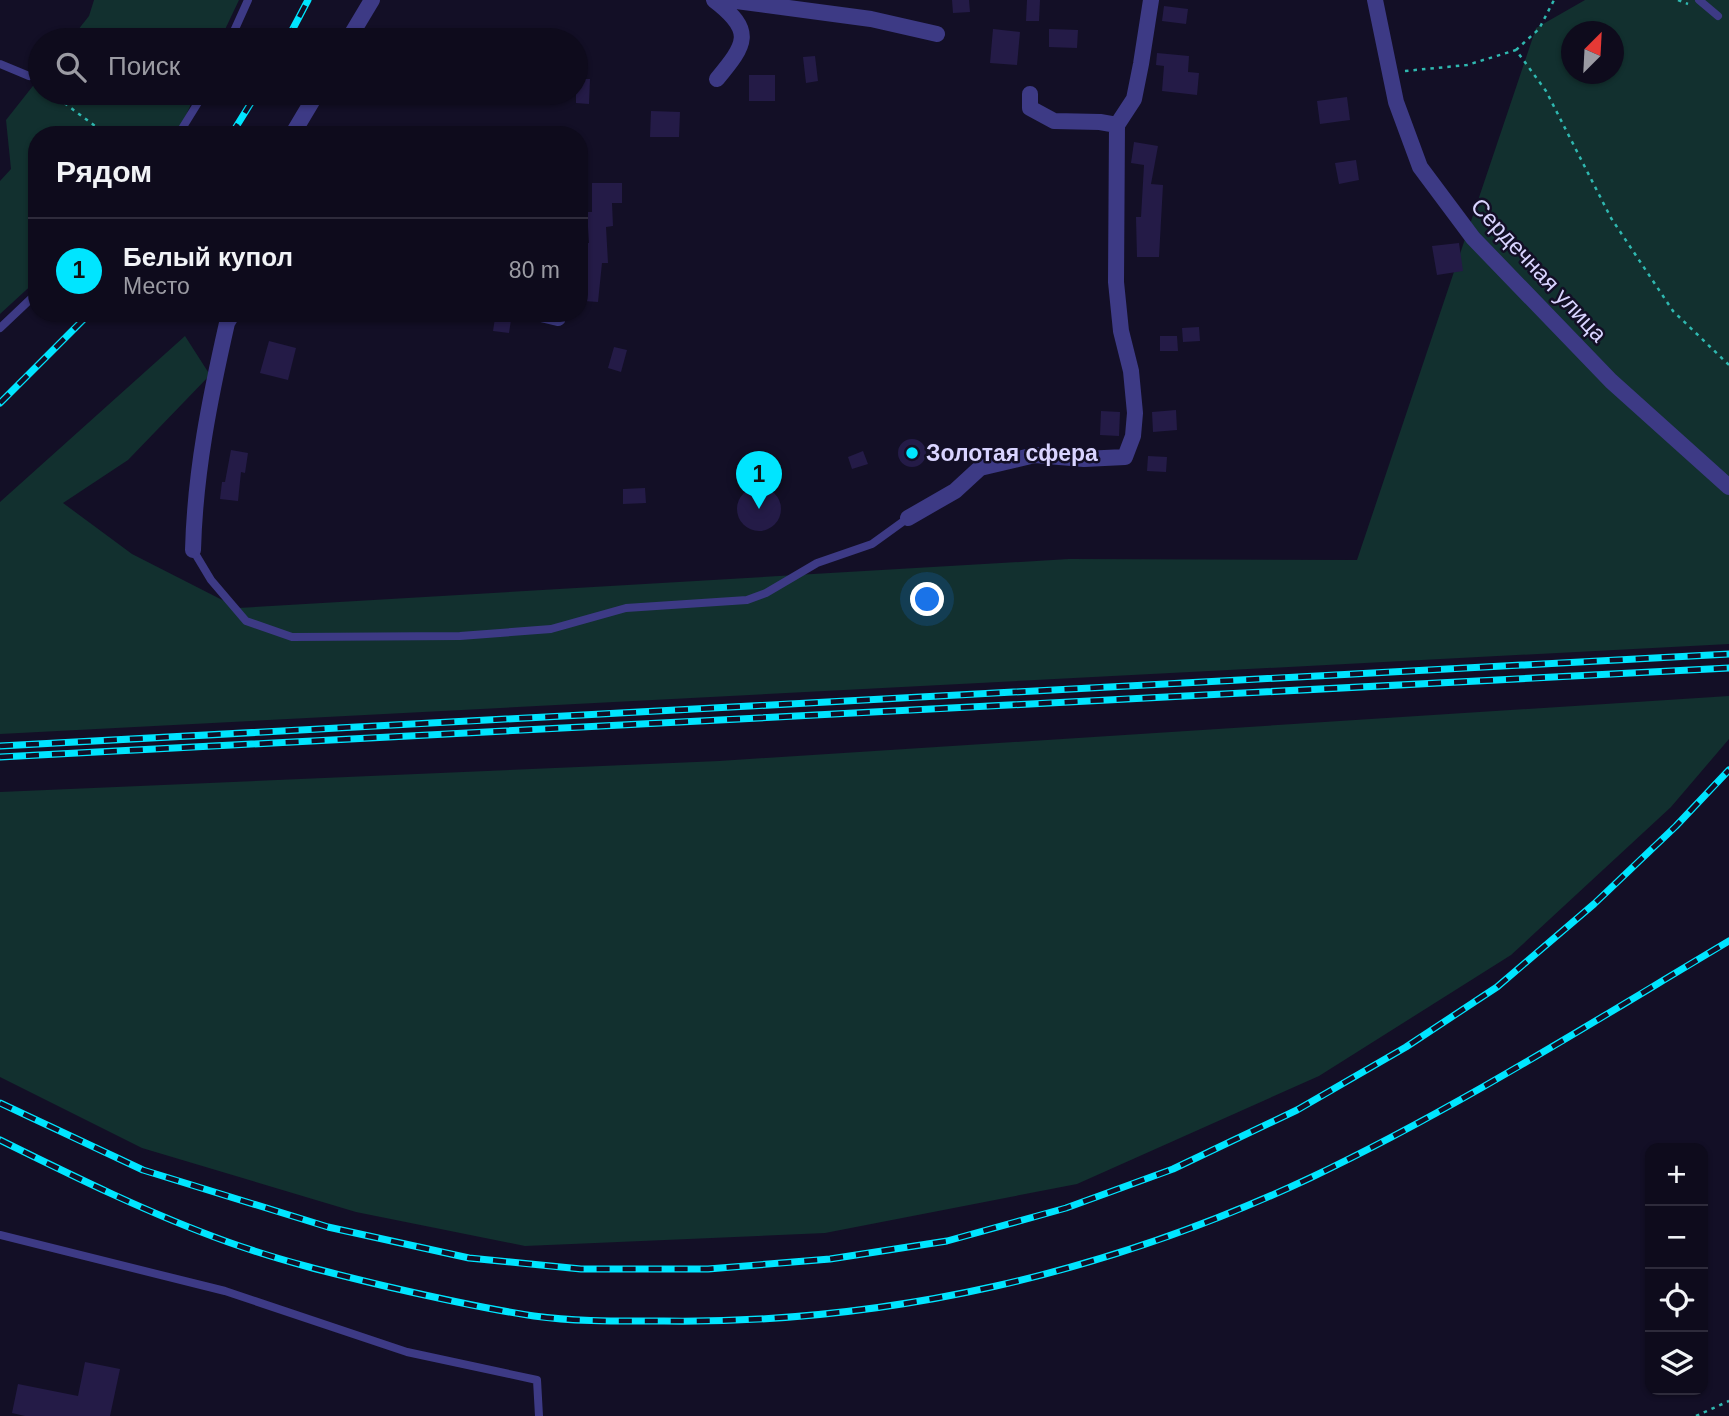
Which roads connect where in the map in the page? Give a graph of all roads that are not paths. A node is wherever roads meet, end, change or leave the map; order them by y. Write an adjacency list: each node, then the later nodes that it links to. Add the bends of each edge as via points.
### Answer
1 (248, 0): 10 (lane)
2 (372, 0): 11 (street)
3 (714, 0): 15 (street, via 734,15 742,30 737,54)
4 (729, 0): 8 (street)
5 (1151, 0): 19 (street, via 1133,99)
6 (1375, 0): 25 (street, Сердечная улица, via 1396,102 1420,167 1473,238 1611,380)
7 (1699, 0): 9 (lane)
8 (797, 4): 12 (street)
9 (1718, 16)
10 (235, 28)
11 (355, 28)
12 (937, 34)
13 (0, 64): 14 (lane)
14 (28, 76)
15 (717, 79)
16 (1030, 94): 19 (street, via 1030,108 1054,121)
17 (197, 105): 20 (lane)
18 (310, 105): 21 (street)
19 (1117, 125): 26 (street, via 1116,282 1135,413 1125,457 1035,455 980,468 956,491)
20 (184, 126)
21 (297, 126)
22 (28, 302): 24 (lane)
23 (228, 322): 27 (street, via 203,432)
24 (0, 328)
25 (1729, 487)
26 (908, 518): 27 (lane, via 872,544 817,563 747,600 626,608 551,629 460,636 292,637 246,621 211,580)
27 (193, 550)
28 (0, 1235): 29 (lane, via 225,1291 407,1352 537,1380)
29 (540, 1416)

